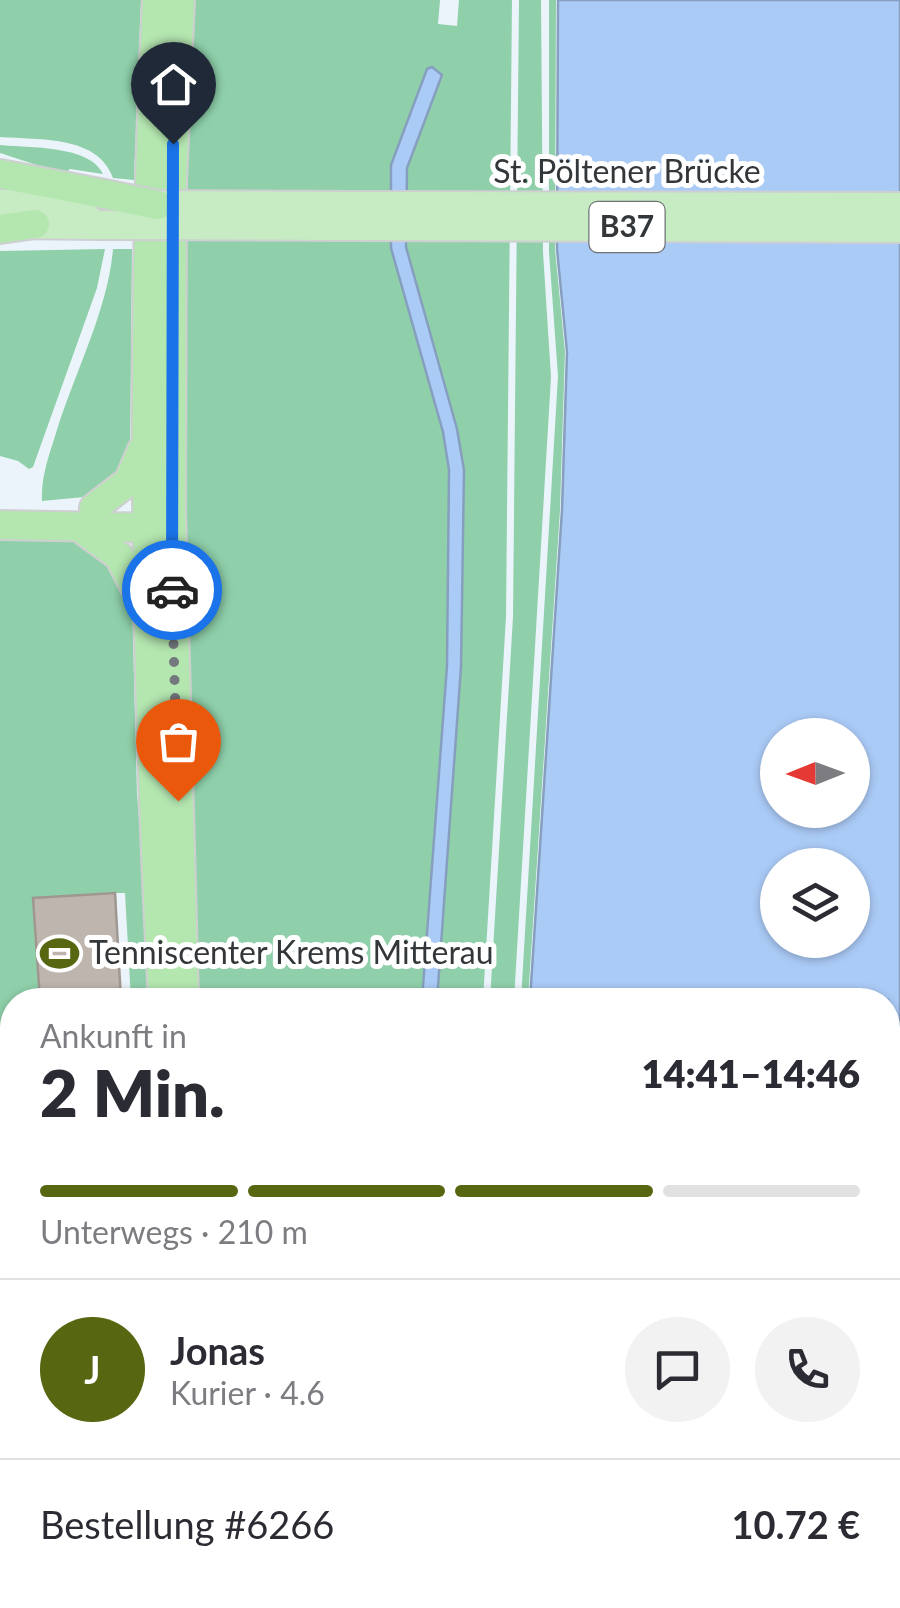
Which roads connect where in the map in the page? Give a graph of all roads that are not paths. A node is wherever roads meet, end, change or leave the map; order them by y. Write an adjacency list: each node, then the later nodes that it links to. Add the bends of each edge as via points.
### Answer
1 (157, 0): 12 (highway)
2 (180, 0): 12 (highway)
3 (0, 174): 6 (highway)
4 (0, 204): 6 (main road, B37)
5 (158, 205): 6 (highway, bridge); 8 (main road, B37, bridge)
6 (99, 208): 8 (main road, B37, bridge); 9 (main road, B37)
7 (900, 208): 8 (main road, St. Pöltener Brücke / B37)
8 (354, 216): 11 (main road, St. Pöltener Brücke / B37)
9 (36, 224): 10 (highway)
10 (0, 227)
11 (900, 228)
12 (159, 269): 13 (highway); 16 (highway)
13 (147, 437): 15 (highway, via 129,481); 16 (highway)
14 (0, 509): 15 (highway)
15 (86, 517): 16 (highway); 17 (highway); 18 (highway, via 119,556)
16 (159, 518): 18 (highway); 20 (highway)
17 (0, 524)
18 (149, 618): 19 (highway)
19 (163, 988)
20 (183, 988)

